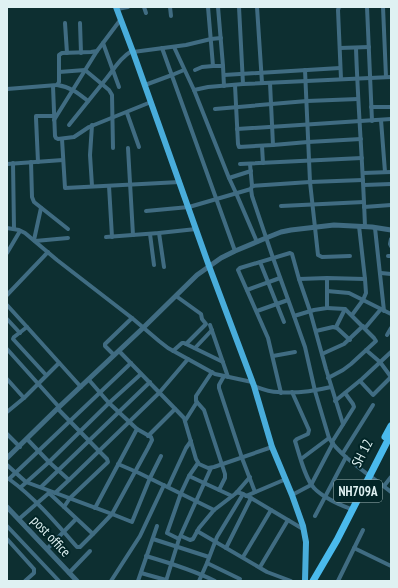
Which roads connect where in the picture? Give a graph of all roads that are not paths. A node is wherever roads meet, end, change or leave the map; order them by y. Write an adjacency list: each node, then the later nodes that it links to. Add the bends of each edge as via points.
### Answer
1 (128, 7): 11 (street)
2 (144, 7): 12 (street)
3 (170, 7): 13 (street)
4 (208, 7): 18 (street)
5 (218, 7): 17 (street)
6 (239, 7): 40 (street)
7 (257, 7): 38 (street)
8 (339, 7): 23 (street)
9 (367, 7): 21 (street)
10 (383, 7): 42 (street)
11 (117, 8): 14 (main road)
12 (146, 13)
13 (171, 16)
14 (121, 19): 19 (street); 26 (main road)
15 (65, 23): 27 (street)
16 (80, 23): 28 (street)
17 (221, 38): 18 (street); 30 (street)
18 (210, 39): 20 (street); 29 (street)
19 (103, 43): 25 (street); 33 (street)
20 (174, 47): 22 (street); 34 (street)
21 (369, 47): 24 (street); 43 (street)
22 (162, 48): 26 (street); 41 (street)
23 (340, 48): 24 (street); 31 (street)
24 (356, 48): 45 (street)
25 (97, 51): 28 (street); 32 (street)
26 (133, 51): 33 (street, via 122,58); 51 (main road)
27 (67, 53): 28 (street); 37 (street, via 59,55)
28 (81, 53)
29 (213, 66): 30 (street); 35 (street)
30 (223, 66): 39 (street)
31 (340, 68): 36 (street); 44 (street)
32 (86, 70): 37 (street); 49 (street); 57 (street)
33 (113, 70): 49 (street); 55 (street)
34 (184, 70): 41 (street); 58 (street)
35 (195, 70)
36 (305, 70): 38 (street); 46 (street)
37 (59, 72): 53 (street, via 59,82)
38 (261, 73): 40 (street); 47 (street)
39 (224, 74): 40 (street); 54 (street)
40 (243, 74): 50 (street)
41 (172, 75): 51 (street); 113 (street)
42 (389, 77): 43 (street)
43 (370, 78): 45 (street); 66 (street)
44 (341, 79): 45 (street); 46 (street)
45 (357, 79): 59 (street)
46 (306, 82): 48 (street); 61 (street)
47 (262, 83): 48 (street); 50 (street)
48 (270, 83): 63 (street)
49 (102, 84): 60 (street); 70 (street, via 112,95)
50 (243, 84): 52 (street)
51 (145, 85): 62 (main road)
52 (235, 85): 54 (street); 65 (street)
53 (55, 86): 56 (street); 57 (street); 69 (street)
54 (224, 86): 58 (street)
55 (119, 87)
56 (7, 89)
57 (74, 90): 60 (street); 73 (street)
58 (194, 90): 103 (street)
59 (358, 99): 61 (street); 75 (street)
60 (88, 101): 77 (street)
61 (307, 101): 63 (street); 76 (street)
62 (151, 102): 68 (street); 104 (main road)
63 (271, 104): 65 (street); 79 (street)
64 (391, 106): 66 (street)
65 (236, 107): 67 (street); 80 (street)
66 (371, 107): 74 (street)
67 (215, 109)
68 (127, 113): 70 (street); 86 (street)
69 (54, 116): 73 (street); 93 (street, via 36,116)
70 (112, 118): 78 (street); 87 (street)
71 (391, 119): 72 (street)
72 (381, 120): 74 (street); 100 (street)
73 (54, 121): 81 (street, via 55,137)
74 (372, 121): 75 (street)
75 (360, 122): 76 (street); 82 (street)
76 (308, 124): 79 (street); 83 (street)
77 (69, 125)
78 (92, 126): 81 (street, via 74,137); 109 (street)
79 (272, 127): 80 (street); 84 (street)
80 (237, 129): 85 (street, via 239,147)
81 (62, 139): 90 (street)
82 (361, 139): 83 (street); 89 (street)
83 (308, 142): 84 (street); 91 (street)
84 (273, 145): 85 (street)
85 (262, 146): 95 (street)
86 (139, 147)
87 (113, 148)
88 (128, 148): 107 (street)
89 (362, 158): 91 (street); 102 (street)
90 (63, 160): 93 (street); 109 (street, via 66,188)
91 (309, 161): 95 (street); 105 (street)
92 (31, 162): 93 (street); 94 (street); 120 (street, via 33,198)
93 (38, 162)
94 (13, 163): 96 (street); 126 (street)
95 (263, 163): 98 (street)
96 (7, 164)
97 (240, 164): 98 (street)
98 (250, 164): 99 (street)
99 (251, 171): 103 (street); 111 (street)
100 (385, 172): 101 (street); 102 (street)
101 (391, 172)
102 (363, 173): 106 (street)
103 (229, 178): 112 (street)
104 (180, 182): 107 (street); 118 (main road)
105 (310, 182): 106 (street); 111 (street); 115 (street)
106 (363, 183): 108 (street); 114 (street)
107 (130, 184): 110 (street); 133 (street)
108 (391, 184)
109 (92, 186): 110 (street)
110 (109, 186): 135 (street)
111 (251, 187): 112 (street); 137 (street)
112 (236, 193): 113 (street); 140 (street)
113 (216, 199): 118 (street); 142 (street)
114 (364, 202): 115 (street); 119 (street)
115 (312, 205): 117 (street); 123 (street)
116 (391, 205): 119 (street)
117 (281, 206)
118 (189, 207): 121 (street); 128 (main road)
119 (364, 207): 122 (street)
120 (41, 208): 127 (street); 139 (street)
121 (146, 211)
122 (362, 226): 123 (street); 125 (street); 155 (street)
123 (315, 227): 137 (street, via 281,232); 145 (street, via 319,256)
124 (7, 228): 126 (street)
125 (375, 228): 129 (street); 151 (street)
126 (14, 229): 130 (street)
127 (68, 229)
128 (196, 229): 131 (street); 149 (main road)
129 (391, 230)
130 (20, 231): 139 (street); 144 (street)
131 (159, 233): 132 (street); 150 (street)
132 (150, 234): 133 (street); 148 (street)
133 (133, 235): 135 (street)
134 (106, 237): 135 (street)
135 (112, 237)
136 (68, 238): 139 (street)
137 (266, 238): 140 (street); 146 (street)
138 (391, 239): 141 (street)
139 (34, 241): 143 (street)
140 (257, 242): 142 (street)
141 (391, 246)
142 (235, 251): 149 (street)
143 (48, 252): 160 (street); 174 (street)
144 (7, 253)
145 (350, 256)
146 (273, 258): 147 (street); 153 (street); 156 (street, via 291,253)
147 (260, 262): 157 (street); 158 (street, via 239,269)
148 (154, 265)
149 (209, 266): 161 (street); 215 (main road)
150 (164, 267)
151 (381, 273): 152 (street); 168 (street)
152 (391, 274)
153 (280, 278): 157 (street); 162 (street)
154 (327, 278): 155 (street); 156 (street); 159 (street)
155 (365, 278): 163 (street, via 366,293)
156 (299, 280): 170 (street)
157 (269, 283): 158 (street); 164 (street)
158 (247, 290): 169 (street)
159 (327, 291): 163 (street, via 350,293); 166 (street)
160 (7, 295)
161 (176, 296): 181 (street); 188 (street, via 200,314 206,324)
162 (288, 300): 164 (street); 173 (street)
163 (363, 300): 168 (street); 172 (street)
164 (277, 304): 169 (street); 176 (street)
165 (7, 305): 178 (street)
166 (327, 308): 167 (street); 170 (street)
167 (345, 309): 172 (street); 179 (street)
168 (383, 310): 171 (street); 180 (street)
169 (256, 311): 198 (street)
170 (310, 311): 173 (street); 184 (street)
171 (391, 314)
172 (352, 315): 180 (street)
173 (294, 316): 218 (street, via 305,347)
174 (132, 318): 181 (street); 197 (street, via 105,344)
175 (8, 321): 185 (street)
176 (284, 322)
177 (210, 325): 183 (street)
178 (27, 327): 185 (street); 202 (street)
179 (336, 327): 184 (street); 187 (street)
180 (364, 327): 187 (street); 191 (street, via 376,341)
181 (143, 328): 192 (street); 193 (street)
182 (391, 328): 186 (street)
183 (212, 330): 189 (street); 200 (street)
184 (316, 331): 196 (street)
185 (20, 333): 206 (street, via 14,340)
186 (387, 335)
187 (350, 340): 196 (street)
188 (186, 344): 189 (street); 193 (street, via 182,343)
189 (195, 348): 200 (street)
190 (7, 349): 214 (street)
191 (366, 350): 201 (street); 209 (street, via 351,364)
192 (119, 351): 197 (street); 203 (street)
193 (173, 351): 199 (street)
194 (295, 352): 198 (street)
195 (391, 352): 201 (street)
196 (322, 354): 209 (street)
197 (114, 355): 211 (street)
198 (273, 356): 222 (street)
199 (188, 359): 204 (street); 221 (street)
200 (223, 362): 207 (street)
201 (380, 362): 208 (street); 212 (street)
202 (59, 363): 206 (street); 216 (street)
203 (131, 363): 205 (street); 220 (street)
204 (212, 372): 207 (street); 226 (street, via 196,396)
205 (141, 374): 213 (street); 227 (street)
206 (46, 375): 214 (street)
207 (226, 377): 215 (street); 255 (street, via 219,388)
208 (391, 377): 212 (street, via 373,395)
209 (328, 378): 217 (street)
210 (7, 379): 224 (street)
211 (89, 380): 216 (street); 220 (street)
212 (360, 381): 223 (street)
213 (150, 382): 221 (street); 232 (street)
214 (38, 383): 224 (street); 229 (street)
215 (253, 384): 222 (street); 248 (main road)
216 (80, 387): 229 (street)
217 (331, 387): 218 (street); 225 (street)
218 (315, 391): 219 (street); 245 (street)
219 (292, 392): 222 (street); 256 (street, via 310,432 295,441)
220 (100, 393): 227 (street); 234 (street)
221 (159, 393): 230 (street); 235 (street)
222 (281, 393)
223 (345, 393): 225 (street); 236 (street, via 354,407)
224 (24, 398): 231 (street)
225 (335, 401): 236 (street)
226 (197, 402): 233 (street); 260 (street, via 204,410)
227 (109, 403): 232 (street); 239 (street)
228 (374, 405): 251 (street)
229 (58, 408): 234 (street); 243 (street)
230 (175, 409): 233 (street); 242 (street)
231 (8, 410)
232 (119, 412): 235 (street); 246 (street)
233 (185, 421): 244 (street)
234 (70, 422): 239 (street); 249 (street)
235 (129, 422): 238 (street); 250 (street)
236 (343, 424): 245 (street)
237 (391, 426): 266 (highway, SH 12 / NH709A)
238 (137, 429): 242 (street); 259 (street)
239 (79, 432): 246 (street); 257 (street)
240 (7, 434): 247 (street)
241 (391, 434): 266 (highway, SH 12 / NH709A)
242 (148, 436): 264 (street, via 152,440)
243 (27, 439): 247 (street); 249 (street)
244 (191, 441): 258 (street); 276 (street)
245 (331, 441): 251 (street); 256 (street); 275 (street)
246 (89, 442): 250 (street); 263 (street)
247 (20, 447): 254 (street)
248 (272, 447): 255 (street); 271 (main road)
249 (39, 451): 257 (street); 265 (street)
250 (99, 451): 272 (street); 290 (street, via 108,462)
251 (343, 453): 253 (street)
252 (161, 456): 270 (street)
253 (346, 457): 266 (street); 289 (street)
254 (7, 458)
255 (242, 458): 260 (street); 268 (street)
256 (301, 459): 275 (street)
257 (49, 462): 263 (street); 273 (street)
258 (198, 463): 262 (street); 267 (street)
259 (118, 464): 264 (street); 295 (street)
260 (222, 464): 262 (street); 280 (street, via 225,478)
261 (7, 465): 265 (street)
262 (211, 468): 274 (street)
263 (59, 471): 272 (street); 279 (street)
264 (135, 471): 270 (street); 299 (street)
265 (16, 473): 273 (street); 278 (street, via 10,479)
266 (368, 474): 277 (street); 296 (highway, SH 12 / NH709A)
267 (190, 476): 274 (street); 285 (street)
268 (250, 477): 281 (street); 282 (street)
269 (391, 477): 277 (street)
270 (150, 478): 276 (street); 299 (street, via 132,522)
271 (286, 479): 282 (street); 286 (main road)
272 (70, 480): 284 (street)
273 (26, 482): 278 (street); 279 (street)
274 (205, 483): 280 (street); 291 (street)
275 (312, 485): 286 (street); 289 (street)
276 (166, 486): 285 (street); 334 (street, via 140,536)
277 (384, 486): 283 (street)
278 (20, 487): 292 (street)
279 (41, 487): 284 (street)
280 (219, 490): 287 (street)
281 (237, 492): 287 (street); 288 (street)
282 (255, 492): 288 (street)
283 (391, 492)
284 (52, 493): 290 (street); 292 (street); 294 (street)
285 (181, 493): 291 (street); 311 (street, via 167,533)
286 (292, 495): 306 (main road)
287 (232, 496): 297 (street)
288 (247, 496): 298 (street); 314 (street); 316 (street)
289 (325, 496): 296 (street); 300 (street)
290 (70, 498): 294 (street); 295 (street)
291 (196, 501): 297 (street); 311 (street)
292 (38, 504): 302 (street); 309 (street)
293 (7, 507): 302 (street, post office)
294 (64, 507): 301 (street)
295 (95, 508): 299 (street)
296 (351, 509): 341 (highway, SH 12 / NH709A, via 337,540)
297 (214, 510): 308 (street)
298 (271, 510): 303 (street); 322 (street)
299 (112, 514): 310 (street)
300 (315, 516)
301 (76, 519): 309 (street); 310 (street)
302 (19, 520): 318 (street, post office)
303 (288, 520): 306 (street); 326 (street)
304 (7, 526): 332 (street)
305 (157, 526): 313 (street)
306 (303, 529): 340 (main road, via 306,542)
307 (363, 530): 317 (street)
308 (197, 531): 311 (street, via 191,540); 314 (street)
309 (64, 532): 310 (street, via 79,547); 318 (street)
310 (93, 534)
311 (180, 538): 315 (street)
312 (7, 539): 331 (street, via 34,569 34,573)
313 (153, 539): 315 (street); 320 (street)
314 (215, 542): 316 (street); 321 (street)
315 (177, 547): 321 (street); 323 (street)
316 (226, 548): 322 (street)
317 (354, 548): 325 (street); 342 (street)
318 (47, 549): 327 (street, post office)
319 (90, 551): 327 (street)
320 (146, 556): 323 (street); 328 (street)
321 (209, 557): 324 (street)
322 (243, 557): 326 (street)
323 (171, 563): 329 (street); 336 (street)
324 (207, 563): 329 (street); 330 (street)
325 (391, 566)
326 (260, 568): 339 (street)
327 (69, 573): 333 (street, post office)
328 (141, 573): 335 (street); 336 (street)
329 (202, 574): 337 (street); 338 (street)
330 (240, 579)
331 (26, 581)
332 (59, 581)
333 (77, 581)
334 (111, 581)
335 (138, 581)
336 (166, 581)
337 (199, 581)
338 (214, 581)
339 (291, 581)
340 (304, 581)
341 (313, 581)
342 (338, 581)

